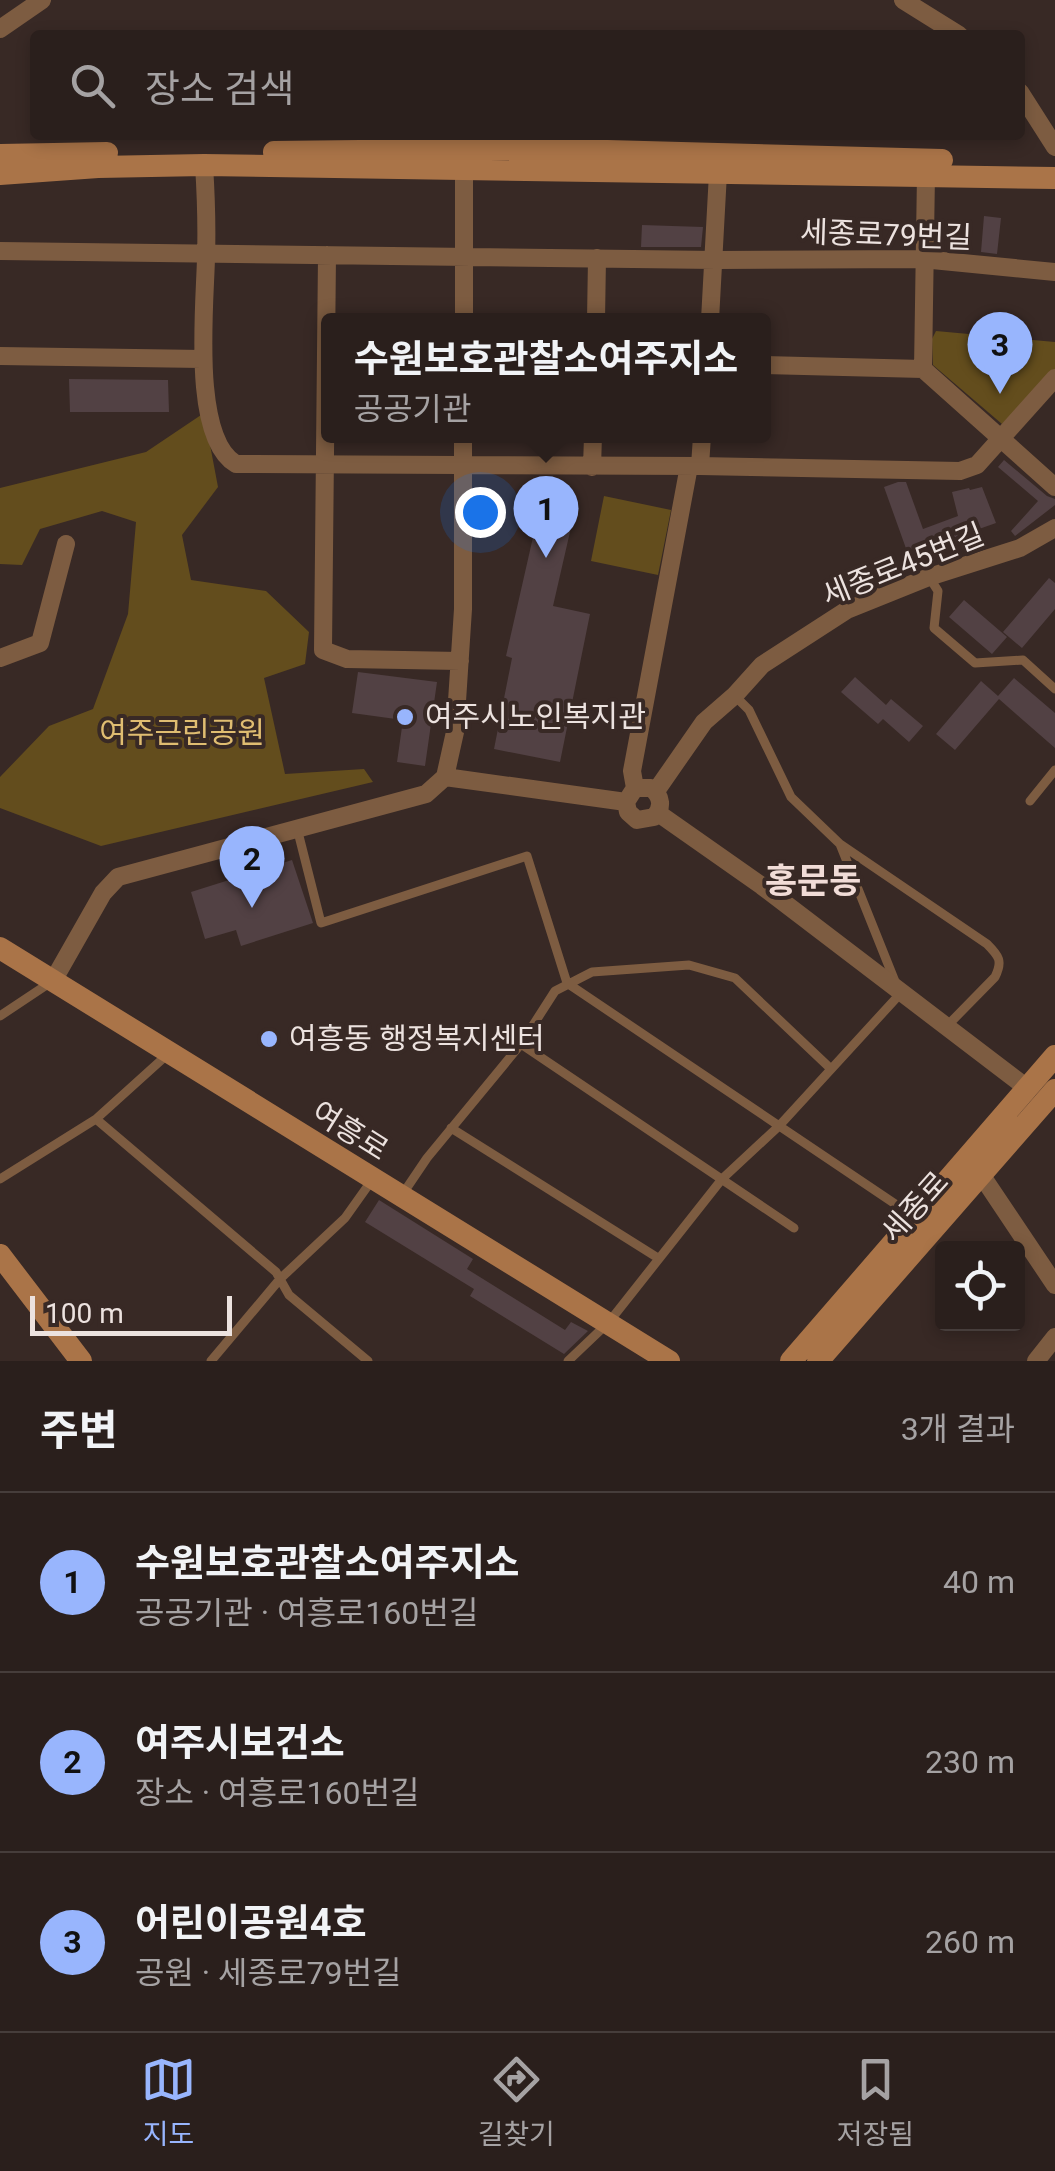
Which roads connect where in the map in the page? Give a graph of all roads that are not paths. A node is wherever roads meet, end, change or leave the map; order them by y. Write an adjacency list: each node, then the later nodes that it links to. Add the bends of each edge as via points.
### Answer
1 (42, 0): 3 (street)
2 (903, 0): 4 (street)
3 (0, 29)
4 (951, 30)
5 (1025, 100): 6 (street)
6 (1055, 147)
7 (0, 155): 8 (street)
8 (464, 159): 9 (street); 10 (street, via 905,158); 11 (street); 18 (street)
9 (204, 165): 12 (street); 16 (street)
10 (1055, 165)
11 (718, 173): 13 (street); 21 (street)
12 (0, 174)
13 (926, 174): 14 (street); 20 (street)
14 (1055, 178)
15 (0, 251): 16 (street, 세종로79번길)
16 (206, 254): 17 (street, 세종로79번길); 28 (street)
17 (327, 256): 18 (street, 세종로79번길); 23 (street)
18 (464, 257): 19 (street, 세종로79번길); 24 (street)
19 (597, 258): 21 (street, 세종로79번길); 25 (street)
20 (922, 259): 21 (street, 세종로79번길); 22 (street, 세종로79번길); 30 (street)
21 (716, 260): 26 (street)
22 (1055, 272)
23 (326, 313)
24 (464, 313)
25 (596, 313)
26 (711, 313)
27 (0, 356): 28 (street)
28 (202, 360): 37 (street, via 215,441 230,460 245,466)
29 (771, 365): 30 (street)
30 (922, 369): 32 (street)
31 (1055, 378): 32 (street)
32 (1002, 439): 38 (street, via 977,465 938,473); 41 (street)
33 (323, 443): 37 (street)
34 (464, 443): 39 (street)
35 (593, 443): 40 (street)
36 (700, 443): 38 (street)
37 (323, 466): 39 (street); 46 (street, via 323,650 347,659)
38 (694, 466): 40 (street); 52 (street)
39 (463, 467): 40 (street); 46 (street)
40 (592, 468)
41 (1055, 486)
42 (1055, 528): 44 (street, 세종로45번길, via 1020,548)
43 (66, 544): 45 (street, via 40,642)
44 (929, 577): 47 (lane, via 938,591 934,628 975,663 1023,660); 48 (street, 세종로45번길, via 847,610 762,665)
45 (0, 658)
46 (460, 660): 50 (street, via 456,732)
47 (1055, 689)
48 (735, 695): 51 (street, 세종로45번길, via 704,722); 56 (lane, via 790,797)
49 (1055, 770): 53 (lane)
50 (445, 777): 52 (street); 55 (street, via 426,794)
51 (656, 792): 52 (street, via 646,786); 54 (street)
52 (630, 795): 54 (street, via 628,812 637,820)
53 (1030, 801)
54 (658, 813): 60 (street)
55 (298, 828): 58 (street, via 118,877); 59 (lane, via 320,923 527,856)
56 (840, 844): 60 (lane); 62 (lane, via 999,956 995,977)
57 (0, 948): 58 (street, 여흥로)
58 (54, 980): 61 (lane); 64 (street, 여흥로)
59 (567, 983): 63 (lane); 66 (lane, via 592,972 690,964 735,978); 69 (lane)
60 (900, 994): 62 (street); 66 (lane)
61 (0, 1016)
62 (946, 1027): 67 (street)
63 (521, 1044): 70 (lane); 73 (lane)
64 (170, 1052): 68 (lane); 74 (street, 여흥로)
65 (1055, 1056): 67 (street)
66 (830, 1068): 69 (lane)
67 (1046, 1097): 71 (street, 세종로); 76 (street)
68 (96, 1120): 72 (lane); 80 (lane)
69 (779, 1126): 73 (lane); 76 (lane)
70 (452, 1128): 75 (lane); 78 (lane)
71 (982, 1176): 81 (street); 90 (street, 세종로)
72 (0, 1179)
73 (722, 1179): 77 (lane); 78 (lane)
74 (372, 1180): 75 (street, 여흥로); 80 (lane, via 345,1218)
75 (400, 1198): 82 (street, 여흥로)
76 (916, 1218): 89 (street)
77 (794, 1228)
78 (658, 1258): 82 (lane)
79 (2, 1260): 84 (street)
80 (280, 1279): 85 (lane); 86 (lane, via 289,1295)
81 (1055, 1285)
82 (610, 1322): 87 (lane); 88 (street, 여흥로)
83 (1055, 1337): 91 (street)
84 (80, 1361)
85 (212, 1361)
86 (368, 1361)
87 (568, 1361)
88 (669, 1361)
89 (790, 1361)
90 (818, 1361)
91 (1036, 1361)

